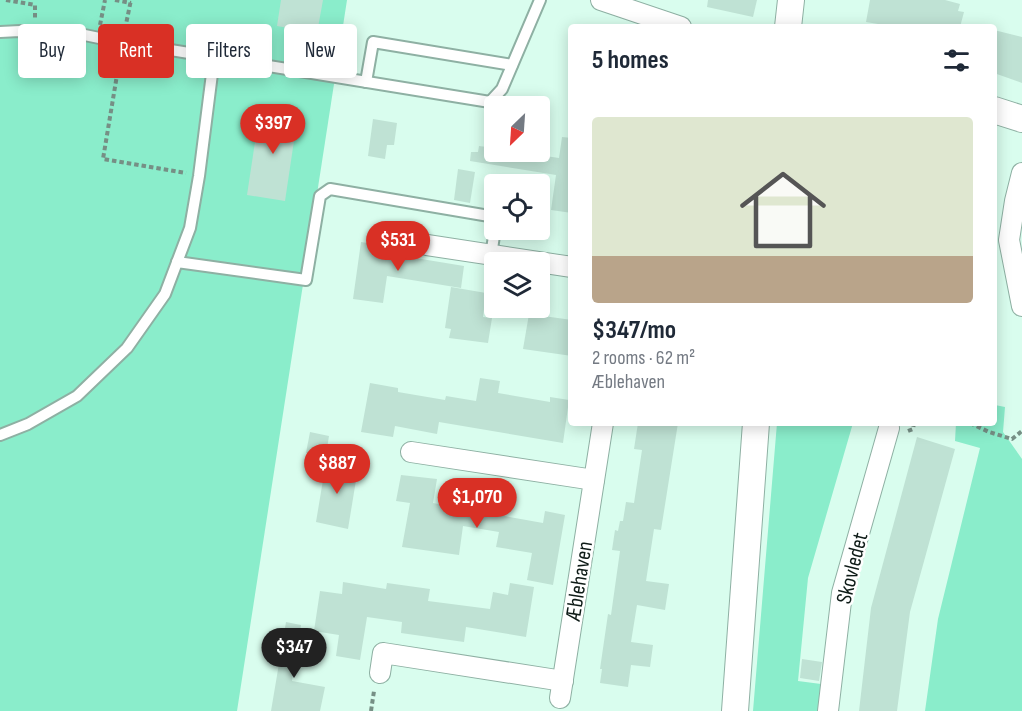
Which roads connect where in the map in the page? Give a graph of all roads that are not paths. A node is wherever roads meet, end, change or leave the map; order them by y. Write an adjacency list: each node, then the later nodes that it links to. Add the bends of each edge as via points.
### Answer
1 (540, 0): 8 (lane)
2 (601, 0): 4 (street)
3 (791, 0): 5 (street)
4 (672, 24)
5 (788, 24)
6 (0, 32): 7 (lane, via 70,32)
7 (186, 53)
8 (512, 65): 11 (lane, via 502,89 490,102); 11 (lane, via 373,42)
9 (272, 67): 11 (lane)
10 (212, 78): 18 (lane, via 200,176)
11 (366, 82)
12 (997, 112): 13 (street)
13 (1022, 119)
14 (1022, 173): 21 (street, via 1009,240)
15 (484, 215): 18 (lane, via 330,189 320,196 306,280)
16 (427, 245): 17 (street)
17 (484, 254)
18 (177, 262): 25 (lane, via 165,294 127,348 77,396)
19 (550, 264): 20 (street)
20 (568, 266)
21 (1022, 306)
22 (603, 426): 27 (street, Æblehaven)
23 (756, 426): 29 (street)
24 (889, 428): 30 (street, Skovledet, via 842,593)
25 (0, 435)
26 (411, 452): 27 (street)
27 (594, 480): 28 (street, Æblehaven, via 562,690 383,653)
28 (380, 673)
29 (735, 711)
30 (828, 711)

